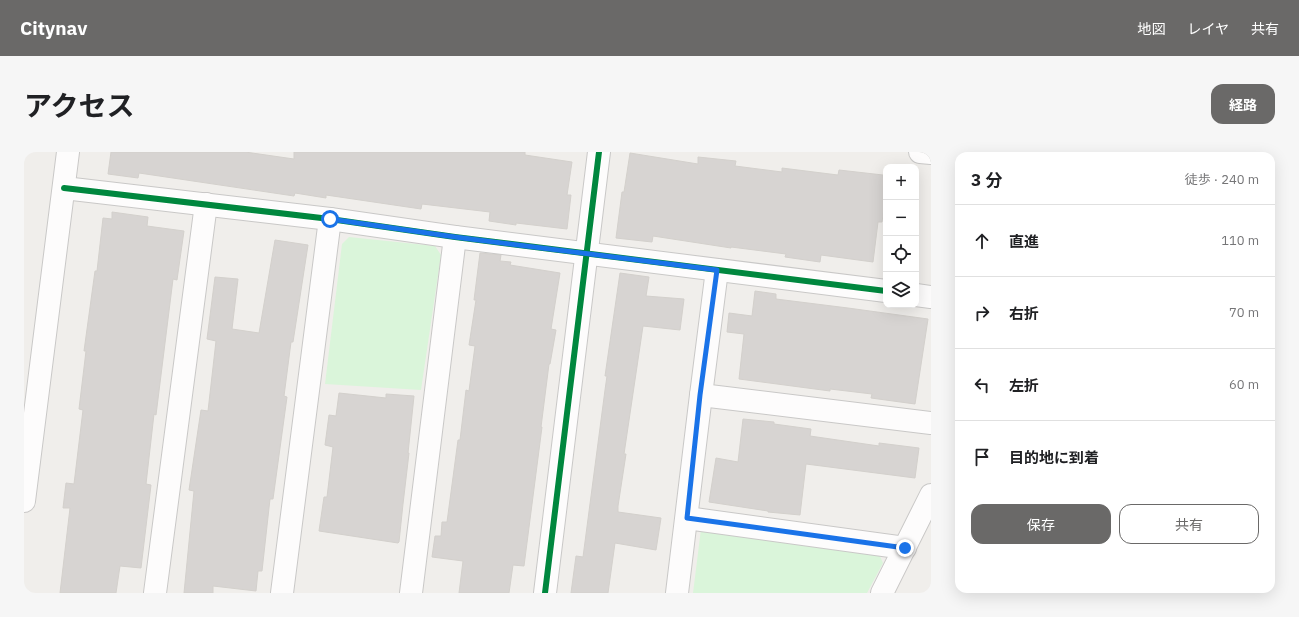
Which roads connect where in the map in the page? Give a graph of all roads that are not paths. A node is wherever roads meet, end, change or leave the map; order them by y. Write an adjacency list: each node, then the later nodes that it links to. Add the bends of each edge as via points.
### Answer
1 (68, 152): 5 (street)
2 (599, 152): 9 (street)
3 (920, 152): 4 (street)
4 (931, 153)
5 (64, 188): 6 (street); 14 (street)
6 (206, 204): 7 (street); 21 (street)
7 (330, 219): 8 (street); 22 (street)
8 (455, 237): 9 (street); 23 (street)
9 (587, 253): 10 (street); 24 (street)
10 (717, 270): 11 (street); 15 (street)
11 (883, 292)
12 (919, 295): 13 (street)
13 (931, 297)
14 (33, 363): 18 (street)
15 (700, 395): 16 (street); 19 (street)
16 (931, 422)
17 (931, 495): 20 (street)
18 (24, 501)
19 (687, 518): 20 (street); 25 (street)
20 (905, 548): 26 (street)
21 (155, 593)
22 (282, 593)
23 (411, 593)
24 (544, 593)
25 (677, 593)
26 (882, 593)

